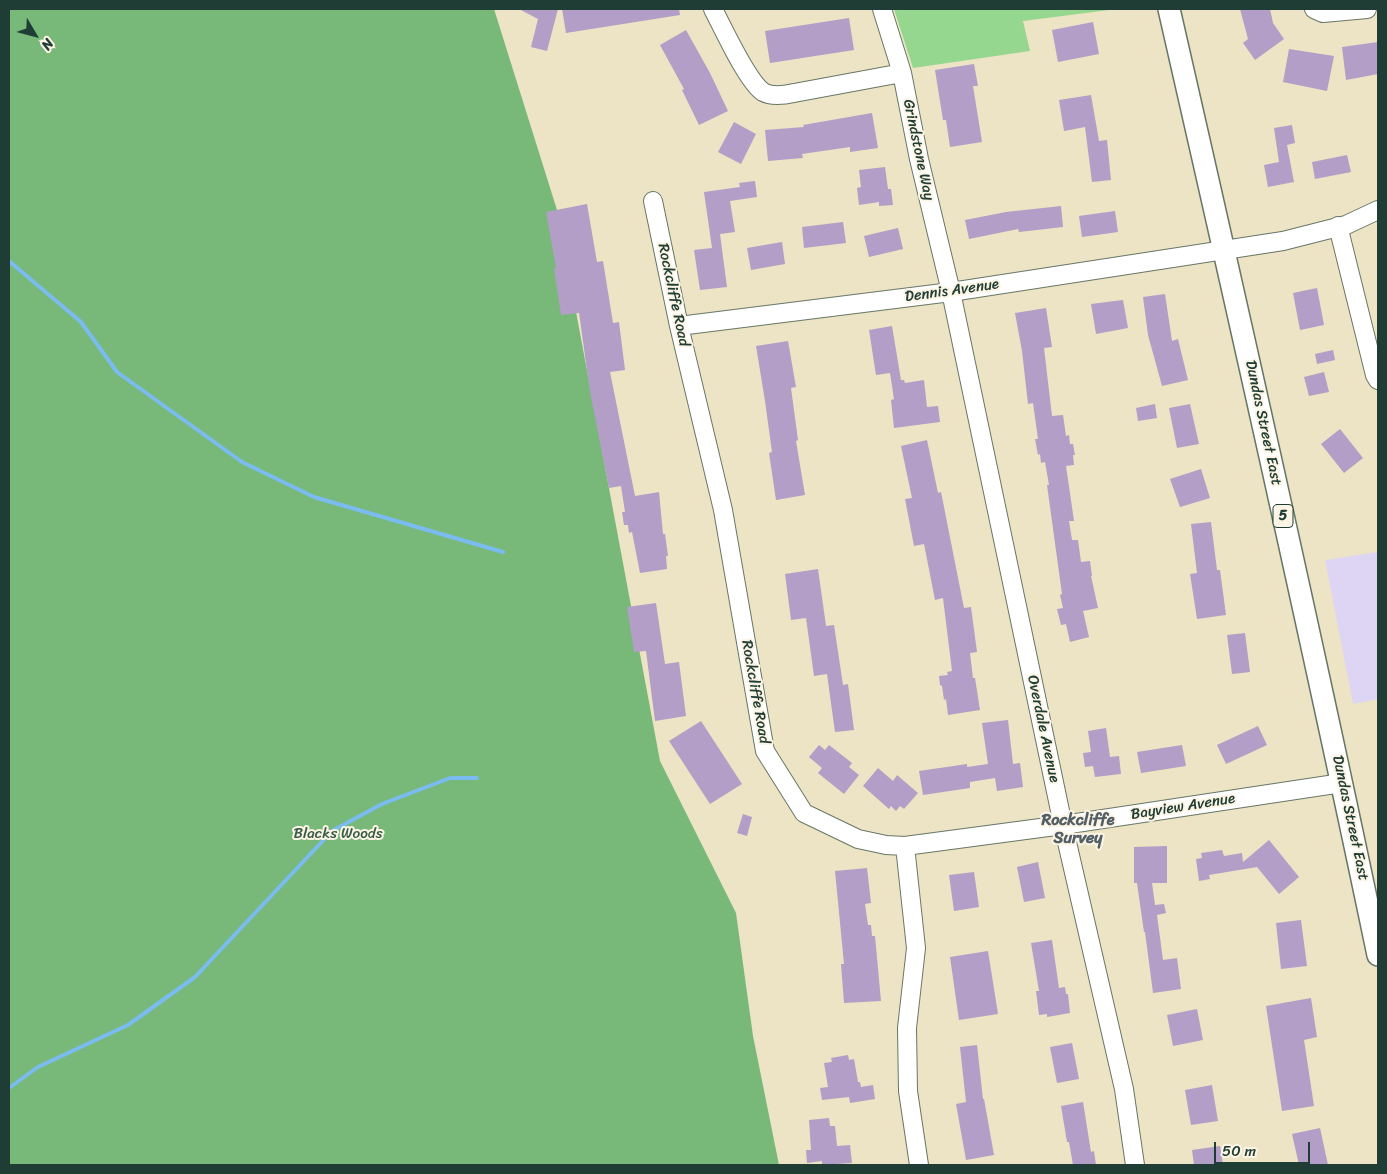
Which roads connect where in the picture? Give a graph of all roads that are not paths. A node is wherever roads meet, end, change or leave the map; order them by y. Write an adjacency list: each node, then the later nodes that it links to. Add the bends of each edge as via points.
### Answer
1 (712, 9): 6 (street, via 751,80 764,92 780,95)
2 (882, 9): 6 (street, Grindstone Way)
3 (1169, 9): 10 (main road, Dundas Street East / 5)
4 (1314, 9): 5 (street, via 1324,13)
5 (1367, 9)
6 (902, 73): 11 (street, Grindstone Way)
7 (653, 200): 12 (street, Rockcliffe Road)
8 (1378, 210): 9 (street, Dennis Avenue)
9 (1338, 226): 10 (street, Dennis Avenue, via 1283,241); 13 (street, via 1374,375)
10 (1224, 249): 11 (street, Dennis Avenue); 14 (main road, Dundas Street East / 5)
11 (951, 292): 12 (street, Dennis Avenue); 15 (street, Overdale Avenue)
12 (679, 326): 16 (street, Rockcliffe Road, via 723,510 765,751 804,813 858,839 886,846)
13 (1378, 380)
14 (1342, 784): 15 (street, Bayview Avenue); 17 (main road, Dundas Street East / 5)
15 (1063, 825): 16 (street, Bayview Avenue); 19 (street, Overdale Avenue, via 1124,1089)
16 (905, 846): 18 (street, via 916,948 907,1028 908,1091)
17 (1378, 955)
18 (919, 1165)
19 (1135, 1165)

